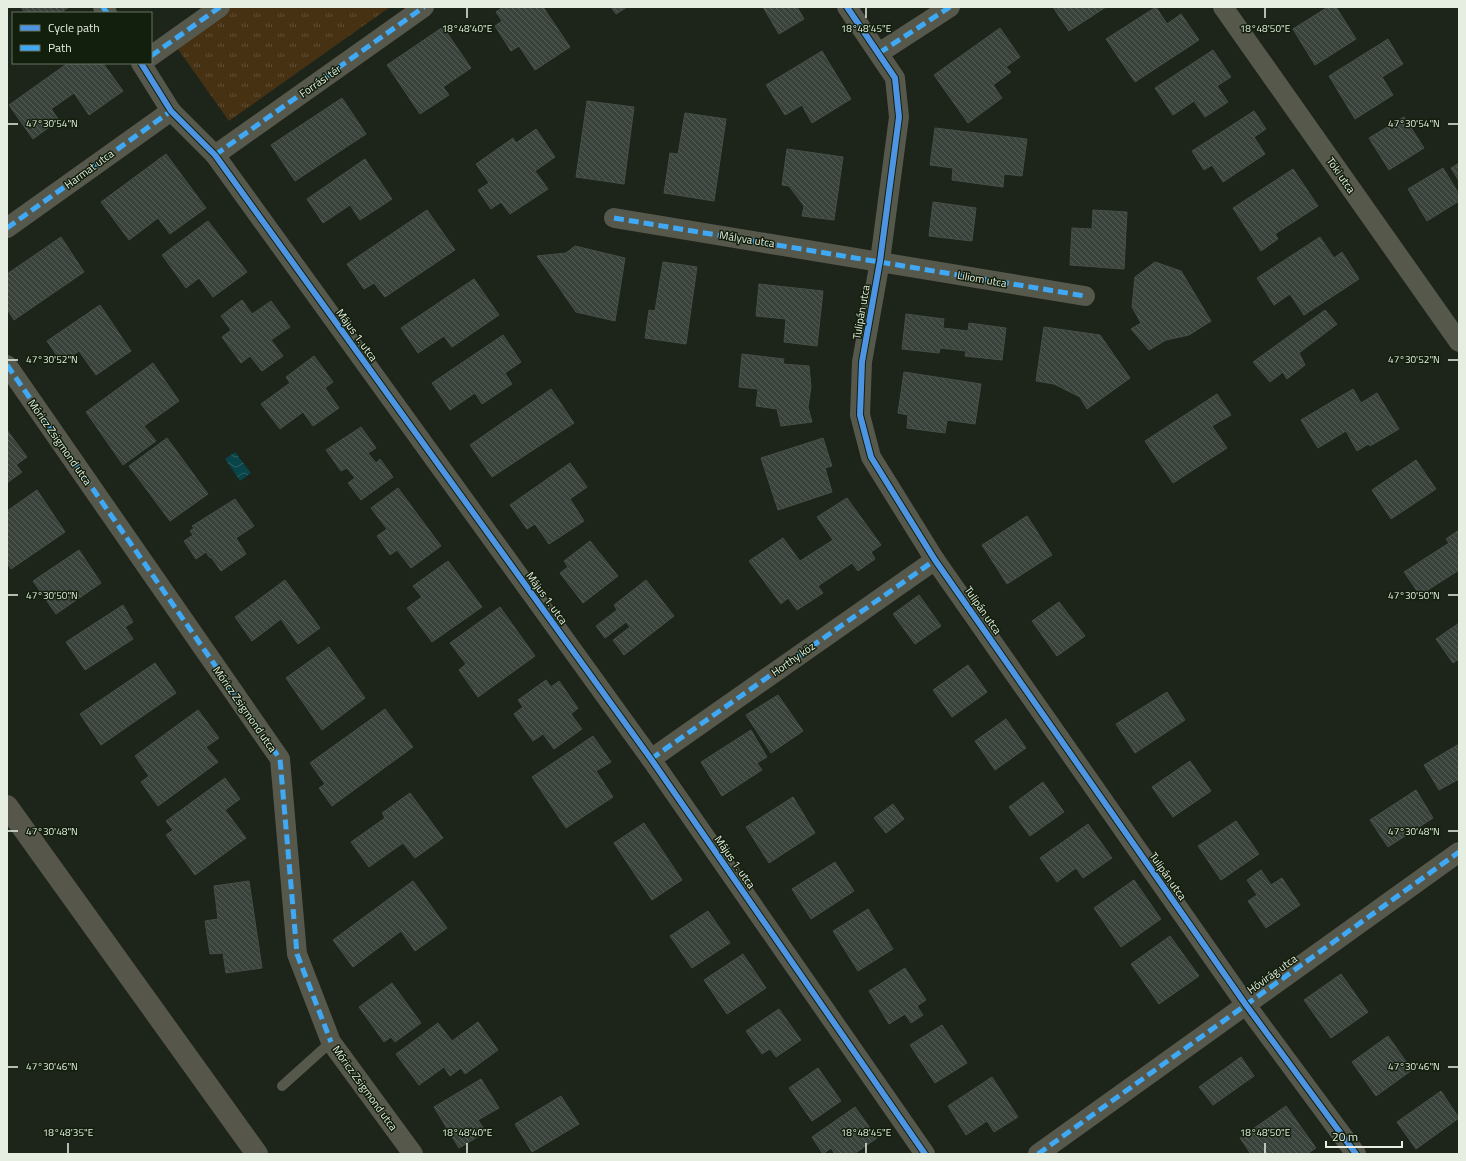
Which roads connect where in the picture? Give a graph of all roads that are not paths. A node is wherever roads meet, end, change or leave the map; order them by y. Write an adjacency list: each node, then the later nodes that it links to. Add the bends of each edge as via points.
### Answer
1 (220, 7): 7 (street)
2 (424, 7): 10 (street, Forrási tér)
3 (847, 7): 6 (street, Tulipán utca)
4 (950, 7): 6 (street)
5 (1223, 7): 15 (street, Töki utca)
6 (879, 53): 13 (street, Tulipán utca, via 895,78 899,117)
7 (152, 56)
8 (145, 64): 9 (street, Május 1. utca)
9 (170, 111): 10 (street, Május 1. utca); 12 (street, Harmat utca)
10 (215, 155): 18 (street, Május 1. utca)
11 (614, 218): 13 (street, Mályva utca)
12 (7, 228)
13 (880, 261): 14 (street, Liliom utca); 17 (street, Tulipán utca, via 862,362 860,415 871,457)
14 (1085, 296)
15 (1459, 342)
16 (7, 365): 22 (street, Móricz Zsigmond utca, via 280,760 297,954)
17 (936, 560): 18 (street, Horthy köz); 21 (street, Tulipán utca)
18 (651, 759): 26 (street, Május 1. utca)
19 (7, 806): 24 (main road)
20 (1459, 852): 21 (street, Hóvirág utca)
21 (1246, 1005): 27 (street, Hóvirág utca); 28 (street, Tulipán utca)
22 (331, 1042): 23 (lane); 25 (street, Móricz Zsigmond utca)
23 (282, 1086)
24 (257, 1154)
25 (413, 1154)
26 (925, 1154)
27 (1038, 1154)
28 (1356, 1154)

